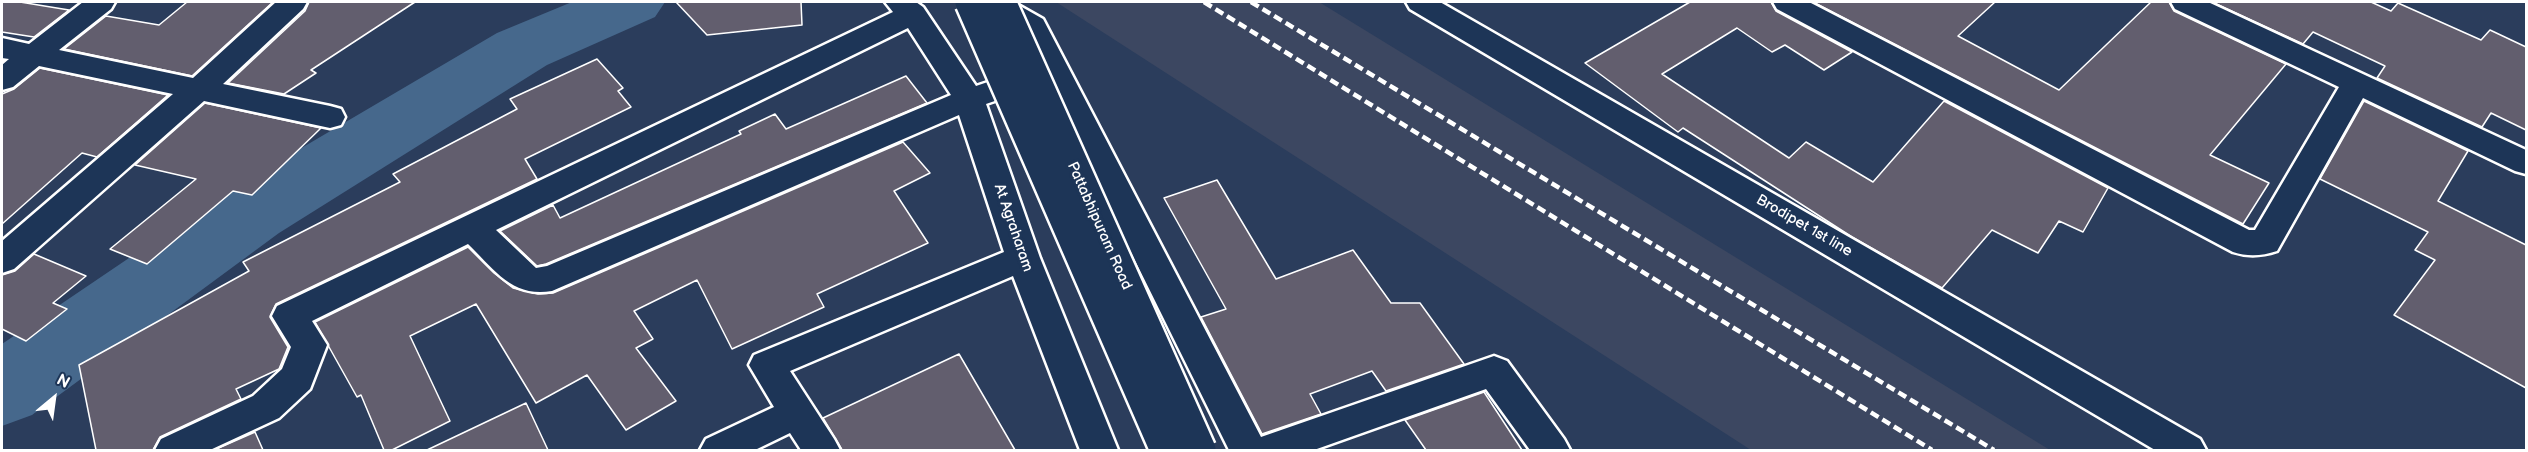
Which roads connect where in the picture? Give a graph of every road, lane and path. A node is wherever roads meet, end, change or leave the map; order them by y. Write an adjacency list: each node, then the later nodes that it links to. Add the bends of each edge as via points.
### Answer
1 (101, 2): 11 (street)
2 (293, 2): 15 (street)
3 (972, 2): 27 (street, Pattabhipuram Road, bridge)
4 (993, 2): 12 (street, via 1033,26)
5 (999, 2): 28 (street, Pattabhipuram Road, bridge)
6 (1420, 2): 32 (street, Brodipet 1st line)
7 (1787, 2): 14 (street, via 2245,243 2265,242)
8 (2185, 2): 14 (street)
9 (906, 8): 16 (street, At Agraharam); 19 (street)
10 (2, 48): 11 (street)
11 (34, 55): 13 (street); 15 (street)
12 (1055, 70): 16 (street); 29 (street)
13 (2, 80)
14 (2356, 84): 18 (street)
15 (199, 89): 17 (street); 21 (street)
16 (969, 99): 19 (street, via 552,278 535,281 524,277); 20 (street, At Agraharam)
17 (330, 117)
18 (2526, 163)
19 (473, 228): 23 (street, via 289,316 309,345 297,378 266,407)
20 (1023, 258): 22 (street, via 767,365); 26 (street, At Agraharam)
21 (2, 260)
22 (797, 413): 24 (street); 25 (street)
23 (174, 450)
24 (719, 450)
25 (821, 450)
26 (1099, 450)
27 (1167, 450)
28 (1199, 450)
29 (1248, 450)
30 (1270, 450): 31 (street, via 1494,371)
31 (1551, 450)
32 (2187, 450)

